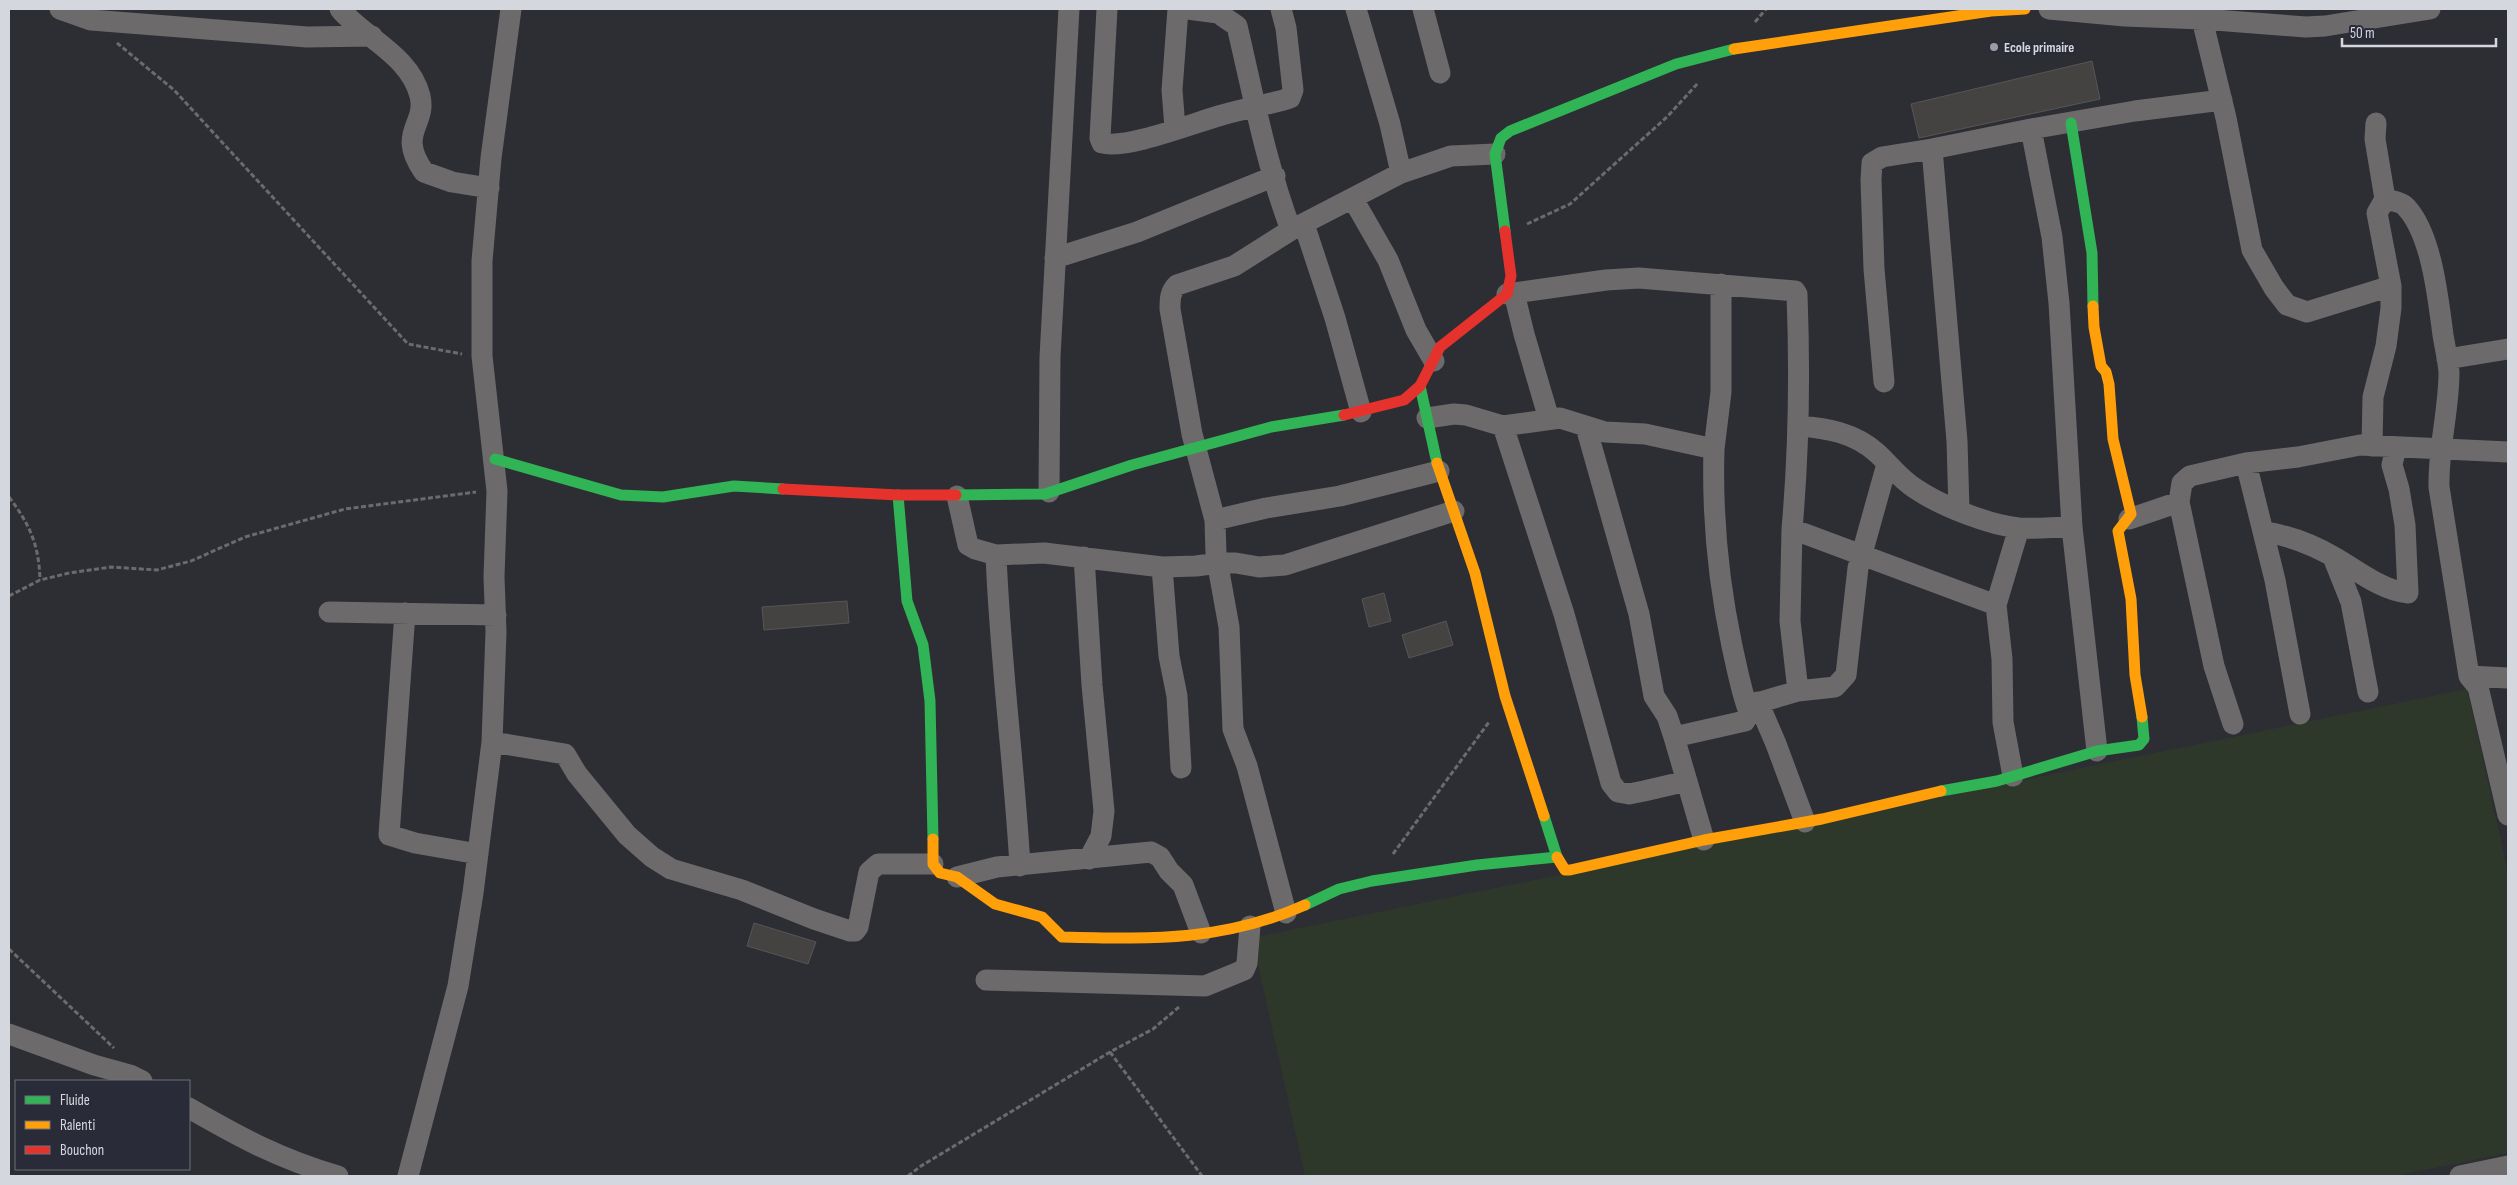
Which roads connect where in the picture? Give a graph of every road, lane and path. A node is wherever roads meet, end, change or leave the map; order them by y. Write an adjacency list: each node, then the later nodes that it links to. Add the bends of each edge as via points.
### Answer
1 (60, 9): 16 (street)
2 (340, 9): 18 (street)
3 (511, 9): 31 (street)
4 (1069, 9): 36 (street)
5 (1107, 9): 25 (street, via 1101,140 1107,144 1124,143)
6 (1178, 9): 25 (street, via 1172,90)
7 (1188, 9): 22 (street, via 1218,13 1237,26)
8 (1281, 9): 22 (street, via 1286,28 1292,96)
9 (1356, 9): 29 (street)
10 (1423, 9): 19 (street)
11 (1766, 9): 17 (path)
12 (2025, 9): 28 (street, via 1992,11 1730,50 1676,64 1510,131 1501,138)
13 (2062, 9): 15 (street)
14 (2430, 9): 15 (street, via 2306,27)
15 (2202, 19): 21 (street)
16 (91, 20): 18 (street, via 307,36); 41 (path, via 174,90 408,344)
17 (1753, 24)
18 (372, 36): 31 (street, via 409,74 420,95 419,113 411,139 424,172 452,182)
19 (1440, 73)
20 (1704, 77): 35 (path, via 1667,117 1570,204)
21 (2222, 100): 23 (street); 38 (street, via 2252,250 2287,305 2307,312)
22 (1254, 106): 25 (street); 30 (street)
23 (2071, 122): 26 (street); 70 (street, via 2092,253 2094,326 2101,366 2109,384 2113,439 2130,510)
24 (2376, 122): 33 (street)
25 (1175, 128)
26 (2031, 129): 27 (street); 72 (street, via 2053,247)
27 (1932, 149): 44 (street, via 1882,157 1872,164 1874,269); 68 (street, via 1956,432)
28 (1495, 154): 29 (street, via 1452,156); 35 (street)
29 (1401, 173): 32 (street)
30 (1275, 176): 34 (street); 36 (street, via 1136,232)
31 (489, 188): 41 (street, via 482,261)
32 (1353, 199): 34 (street); 43 (street, via 1384,252 1416,330)
33 (2385, 199): 38 (street, via 2377,213); 42 (street, via 2405,205 2414,217 2430,258)
34 (1298, 227): 46 (street, via 1335,318); 55 (street, via 1234,266 1177,285 1171,292 1170,309)
35 (1505, 233): 39 (street, via 1512,276)
36 (1055, 258): 63 (street)
37 (1721, 284): 39 (street, via 1624,279); 51 (street, via 1791,289 1797,294); 56 (street, via 1721,392)
38 (2391, 286): 52 (street, via 2386,346 2374,397)
39 (1511, 294): 43 (street, via 1444,343); 48 (street)
40 (2508, 348): 42 (street)
41 (482, 356): 58 (street)
42 (2447, 359): 54 (street, via 2445,427)
43 (1434, 361): 45 (street)
44 (1884, 382)
45 (1420, 386): 46 (street, via 1404,400); 47 (street)
46 (1360, 412): 55 (street, via 1271,426)
47 (1427, 418): 49 (street, via 1466,415); 61 (street)
48 (1549, 419): 49 (street); 50 (street, via 1569,420)
49 (1503, 426): 101 (street, via 1564,614 1611,784 1618,792 1628,794)
50 (1586, 426): 56 (street, via 1609,432 1645,434); 96 (street, via 1637,605 1654,696 1667,716)
51 (1799, 426): 60 (street, via 1850,436 1866,444); 74 (street)
52 (2372, 446): 53 (street); 59 (street, via 2360,445)
53 (2396, 447): 54 (street); 78 (street, via 2392,465 2405,525 2408,593 2396,592)
54 (2440, 447): 57 (street); 88 (street, via 2439,487)
55 (1196, 448): 63 (street); 71 (street)
56 (1714, 449): 93 (street, via 1716,558 1725,615)
57 (2508, 452)
58 (494, 459): 62 (street); 64 (street, via 621,496 642,498 734,486)
59 (2246, 463): 67 (street, via 2190,476 2182,483); 75 (street)
60 (1887, 464): 68 (street, via 1917,490); 77 (street)
61 (1439, 471): 69 (street); 71 (street, via 1340,496)
62 (497, 491): 82 (path, via 453,493 311,517 245,537 191,561 157,570 111,567); 87 (street)
63 (1049, 492): 65 (street, via 1022,497)
64 (898, 495): 65 (street); 108 (street, via 907,601 922,645 930,700)
65 (957, 496): 76 (street, via 968,545)
66 (9, 497): 82 (path, via 25,518 39,554)
67 (2179, 502): 70 (street); 95 (street, via 2214,666)
68 (1959, 510): 73 (street, via 1985,521)
69 (1454, 511): 80 (street, via 1295,563 1267,567); 92 (street, via 1482,599)
70 (2129, 519): 98 (street, via 2118,531 2131,599 2135,675 2144,739 2139,745)
71 (1215, 520): 80 (street)
72 (2072, 526): 73 (street); 98 (street)
73 (2019, 528): 84 (street)
74 (1792, 529): 77 (street); 90 (street, via 1790,621)
75 (2264, 532): 78 (street, via 2280,534); 94 (street)
76 (996, 555): 79 (street, via 1044,553); 109 (street, via 1001,653)
77 (1862, 555): 84 (street); 90 (street, via 1846,675 1836,686)
78 (2333, 556): 91 (street, via 2351,602)
79 (1084, 557): 81 (street); 107 (street, via 1104,811 1101,836)
80 (1218, 563): 81 (street); 112 (street, via 1229,627 1233,728)
81 (1162, 567): 99 (street, via 1169,656 1177,696)
82 (40, 580): 83 (path)
83 (9, 596)
84 (1996, 605): 100 (street, via 2002,659 2002,722)
85 (329, 612): 86 (street)
86 (405, 613): 87 (street); 105 (street, via 389,835)
87 (496, 615): 97 (street)
88 (2469, 676): 89 (street); 102 (street, via 2478,686)
89 (2508, 678)
90 (1798, 691): 93 (street)
91 (2368, 692)
92 (1505, 696): 106 (street); 111 (path, via 1488,724)
93 (1752, 704): 96 (street, via 1745,721); 103 (street, via 1776,744)
94 (2300, 714)
95 (2233, 724)
96 (1674, 737): 101 (street)
97 (492, 742): 105 (street); 108 (street, via 565,754 577,774 627,835 671,870 742,890 850,930 858,927 869,872 878,864)
98 (2097, 751): 100 (street)
99 (1181, 768)
100 (2013, 776): 103 (street)
101 (1686, 781): 104 (street)
102 (2507, 804)
103 (1805, 822): 104 (street)
104 (1704, 840): 106 (street, via 1567,870)
105 (478, 854): 124 (street, via 458,986)
106 (1557, 858): 111 (street, via 1477,865)
107 (1088, 859): 109 (street); 114 (street, via 1155,853 1183,885)
108 (933, 864): 110 (street, via 940,872)
109 (1020, 866): 110 (street, via 974,871)
110 (957, 877): 114 (street, via 995,904 1042,917 1062,937 1130,940)
111 (1372, 881): 112 (street, via 1339,889)
112 (1286, 914): 113 (street)
113 (1250, 926): 114 (street); 117 (street, via 1244,970)
114 (1201, 933)
115 (9, 949): 120 (path, via 122,1055)
116 (986, 980): 117 (street)
117 (1205, 986): 119 (path, via 1153,1029)
118 (9, 1034): 120 (street)
119 (1110, 1052): 125 (path); 126 (path)
120 (136, 1078)
121 (190, 1109): 123 (street, via 253,1144 295,1163)
122 (2508, 1166): 127 (street)
123 (338, 1176)
124 (408, 1176)
125 (908, 1176)
126 (1202, 1176)
127 (2460, 1176)

